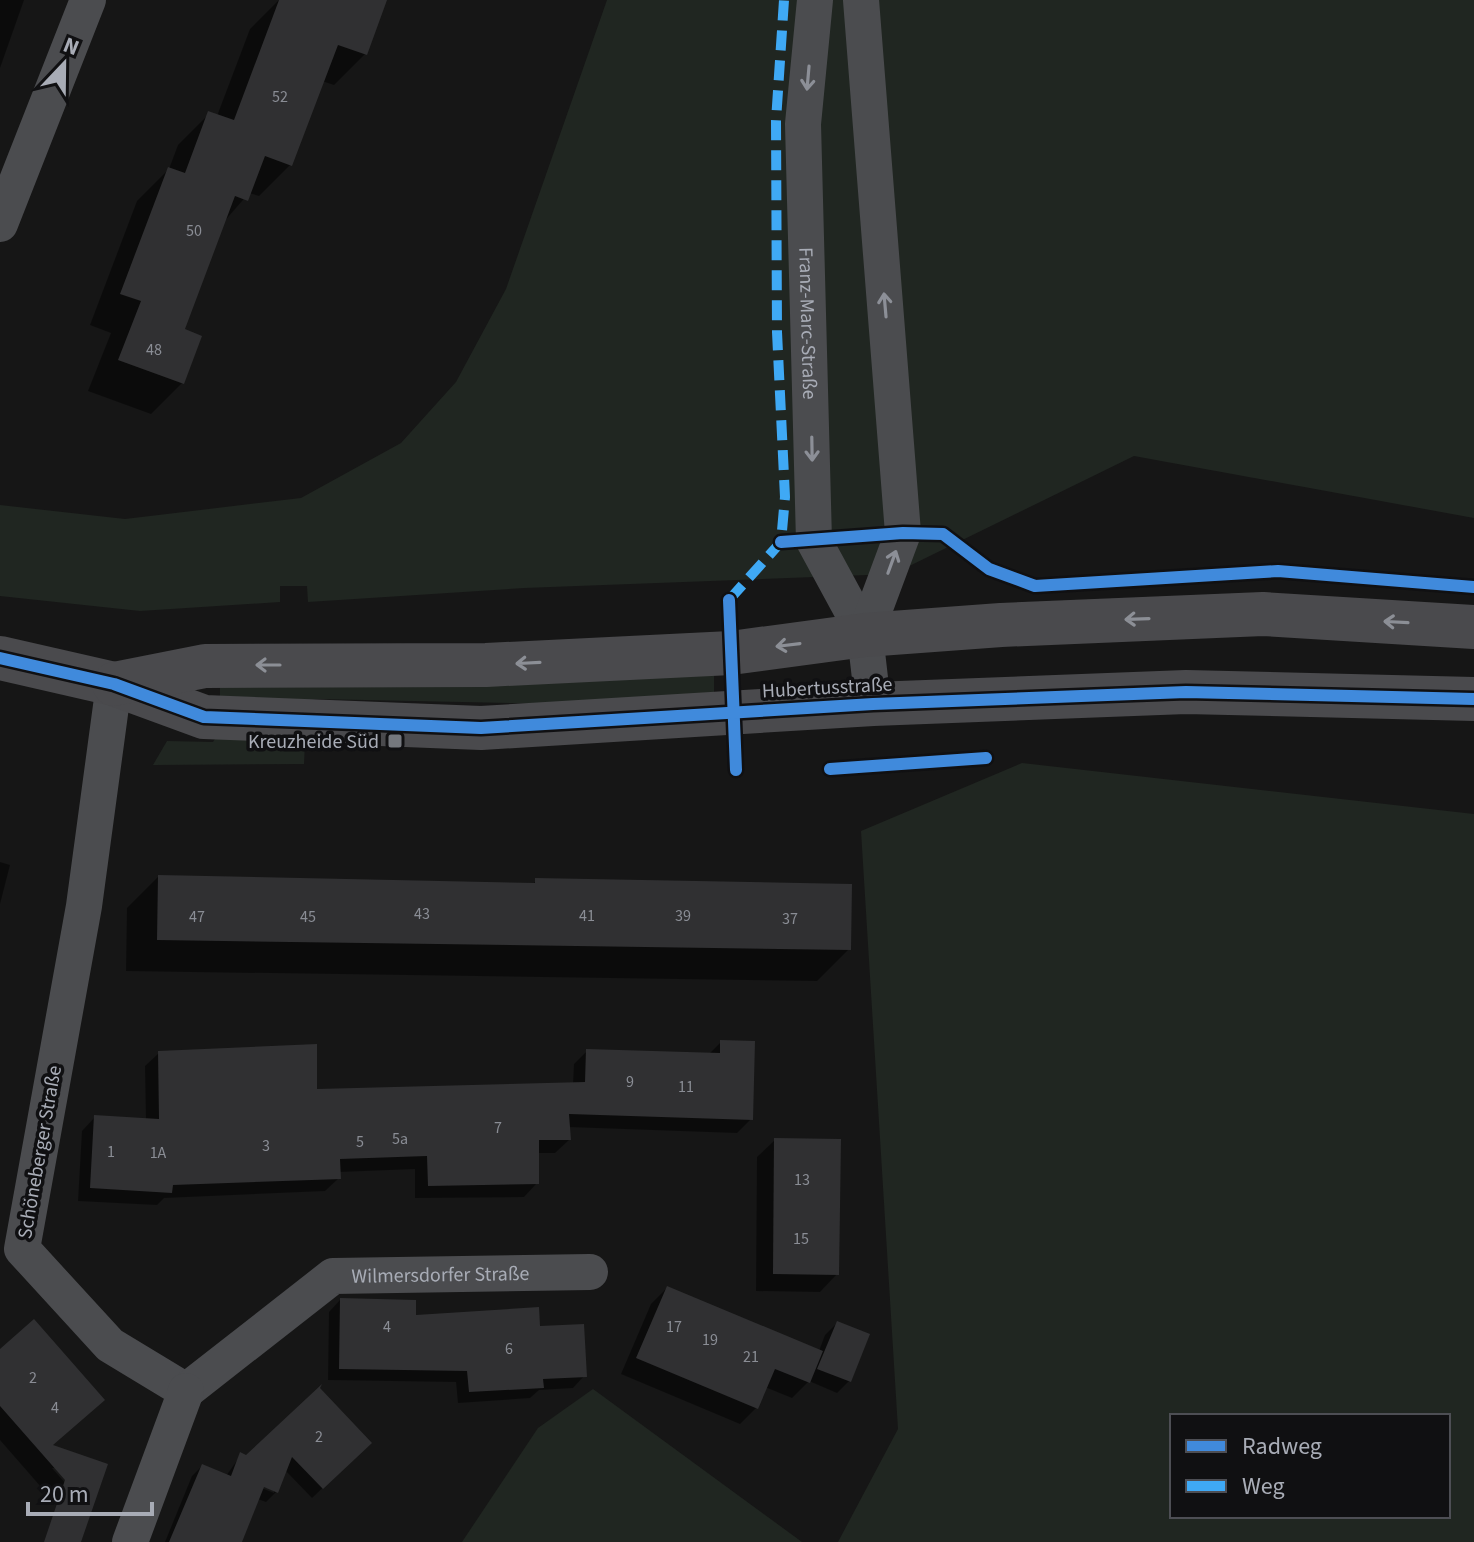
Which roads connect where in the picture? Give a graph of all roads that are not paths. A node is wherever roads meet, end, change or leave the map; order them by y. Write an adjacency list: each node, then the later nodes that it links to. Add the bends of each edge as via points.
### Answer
1 (88, 0): 4 (street)
2 (815, 0): 6 (street, Franz-Marc-Straße, one-way to 6, via 803,124 814,541)
3 (861, 0): 6 (street, Franz-Marc-Straße, one-way to 3, via 903,533)
4 (0, 224)
5 (1474, 627): 6 (street, Hubertusstraße, one-way to 6, via 1263,614)
6 (865, 635): 8 (street, Hubertusstraße, one-way to 8, via 731,653 517,664 205,666); 10 (street, Franz-Marc-Straße)
7 (0, 658): 8 (street, Hubertusstraße)
8 (114, 684): 10 (street, Hubertusstraße, via 204,717 481,728); 11 (street, Schöneberger Straße, via 84,906)
9 (1474, 699): 10 (street, Hubertusstraße, via 1186,692)
10 (873, 704)
11 (11, 1246): 13 (street, Schöneberger Straße, via 110,1345)
12 (590, 1272): 13 (street, Wilmersdorfer Straße, via 333,1276)
13 (186, 1391): 14 (street)
14 (130, 1542)

